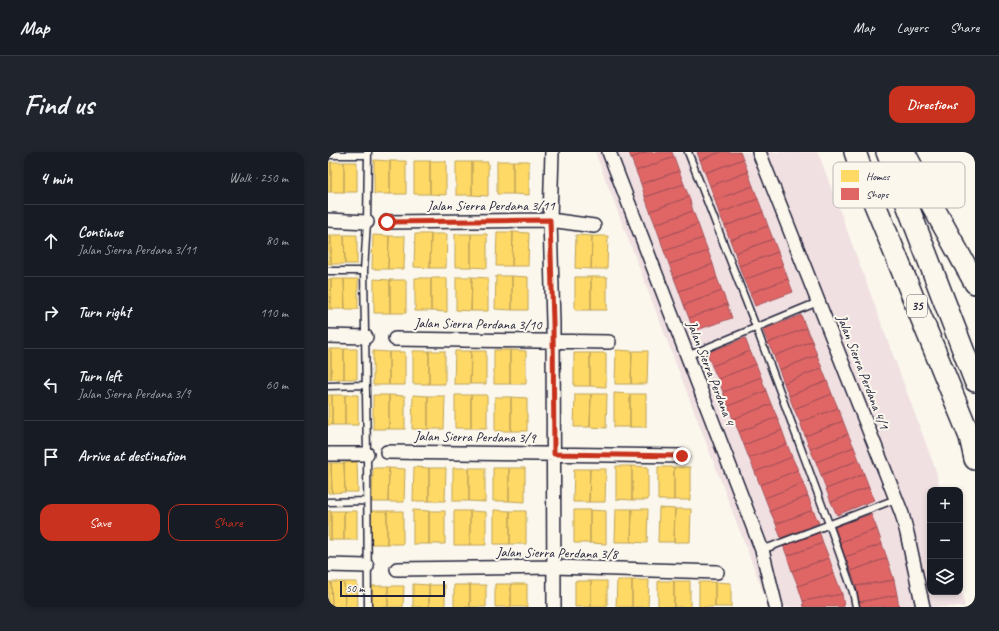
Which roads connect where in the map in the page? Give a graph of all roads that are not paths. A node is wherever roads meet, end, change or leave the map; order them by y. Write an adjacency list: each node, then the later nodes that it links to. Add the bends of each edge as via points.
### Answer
1 (552, 152): 19 (street)
2 (609, 152): 33 (street, Jalan Sierra Perdana 4)
3 (688, 152): 27 (lane)
4 (760, 152): 26 (street, Jalan Sierra Perdana 4/1)
5 (851, 152): 11 (highway)
6 (855, 152): 12 (highway, 35)
7 (887, 152): 13 (highway, 35)
8 (904, 152): 14 (highway)
9 (368, 154): 10 (lane); 20 (lane)
10 (328, 155)
11 (856, 162)
12 (858, 162)
13 (891, 162)
14 (909, 162)
15 (876, 208): 42 (highway, 35, via 970,437)
16 (909, 208): 34 (highway, 35)
17 (934, 208): 25 (highway)
18 (328, 220): 20 (street)
19 (550, 220): 21 (street, Jalan Sierra Perdana 3/11); 22 (street, Jalan Sierra Perdana 3/11); 31 (street)
20 (367, 222): 24 (lane)
21 (387, 222)
22 (594, 226)
23 (328, 271): 24 (lane)
24 (364, 271): 29 (lane)
25 (975, 283)
26 (818, 302): 27 (lane); 43 (street, Jalan Sierra Perdana 4/1)
27 (756, 327): 33 (lane); 46 (lane)
28 (328, 336): 29 (street)
29 (366, 337): 35 (lane)
30 (395, 339): 31 (street, Jalan Sierra Perdana 3/10)
31 (553, 342): 32 (street, Jalan Sierra Perdana 3/10); 40 (street)
32 (609, 342)
33 (687, 356): 47 (street, Jalan Sierra Perdana 4)
34 (975, 381)
35 (366, 385): 36 (lane); 39 (lane)
36 (328, 386)
37 (387, 452): 40 (street, Jalan Sierra Perdana 3/9)
38 (328, 454): 39 (street)
39 (367, 454): 44 (lane)
40 (554, 454): 41 (street, Jalan Sierra Perdana 3/9); 50 (street)
41 (682, 456)
42 (975, 459)
43 (896, 499): 46 (lane); 57 (street, Jalan Sierra Perdana 4/1, via 907,533)
44 (367, 501): 45 (lane); 49 (lane)
45 (328, 502)
46 (829, 524): 47 (lane); 56 (lane)
47 (762, 550): 55 (street, Jalan Sierra Perdana 4)
48 (328, 565): 49 (street)
49 (367, 566): 53 (lane)
50 (554, 567): 51 (street, Jalan Sierra Perdana 3/8); 52 (street, Jalan Sierra Perdana 3/8); 54 (street)
51 (397, 569)
52 (717, 572)
53 (368, 607)
54 (554, 607)
55 (776, 607)
56 (856, 607)
57 (923, 607)

